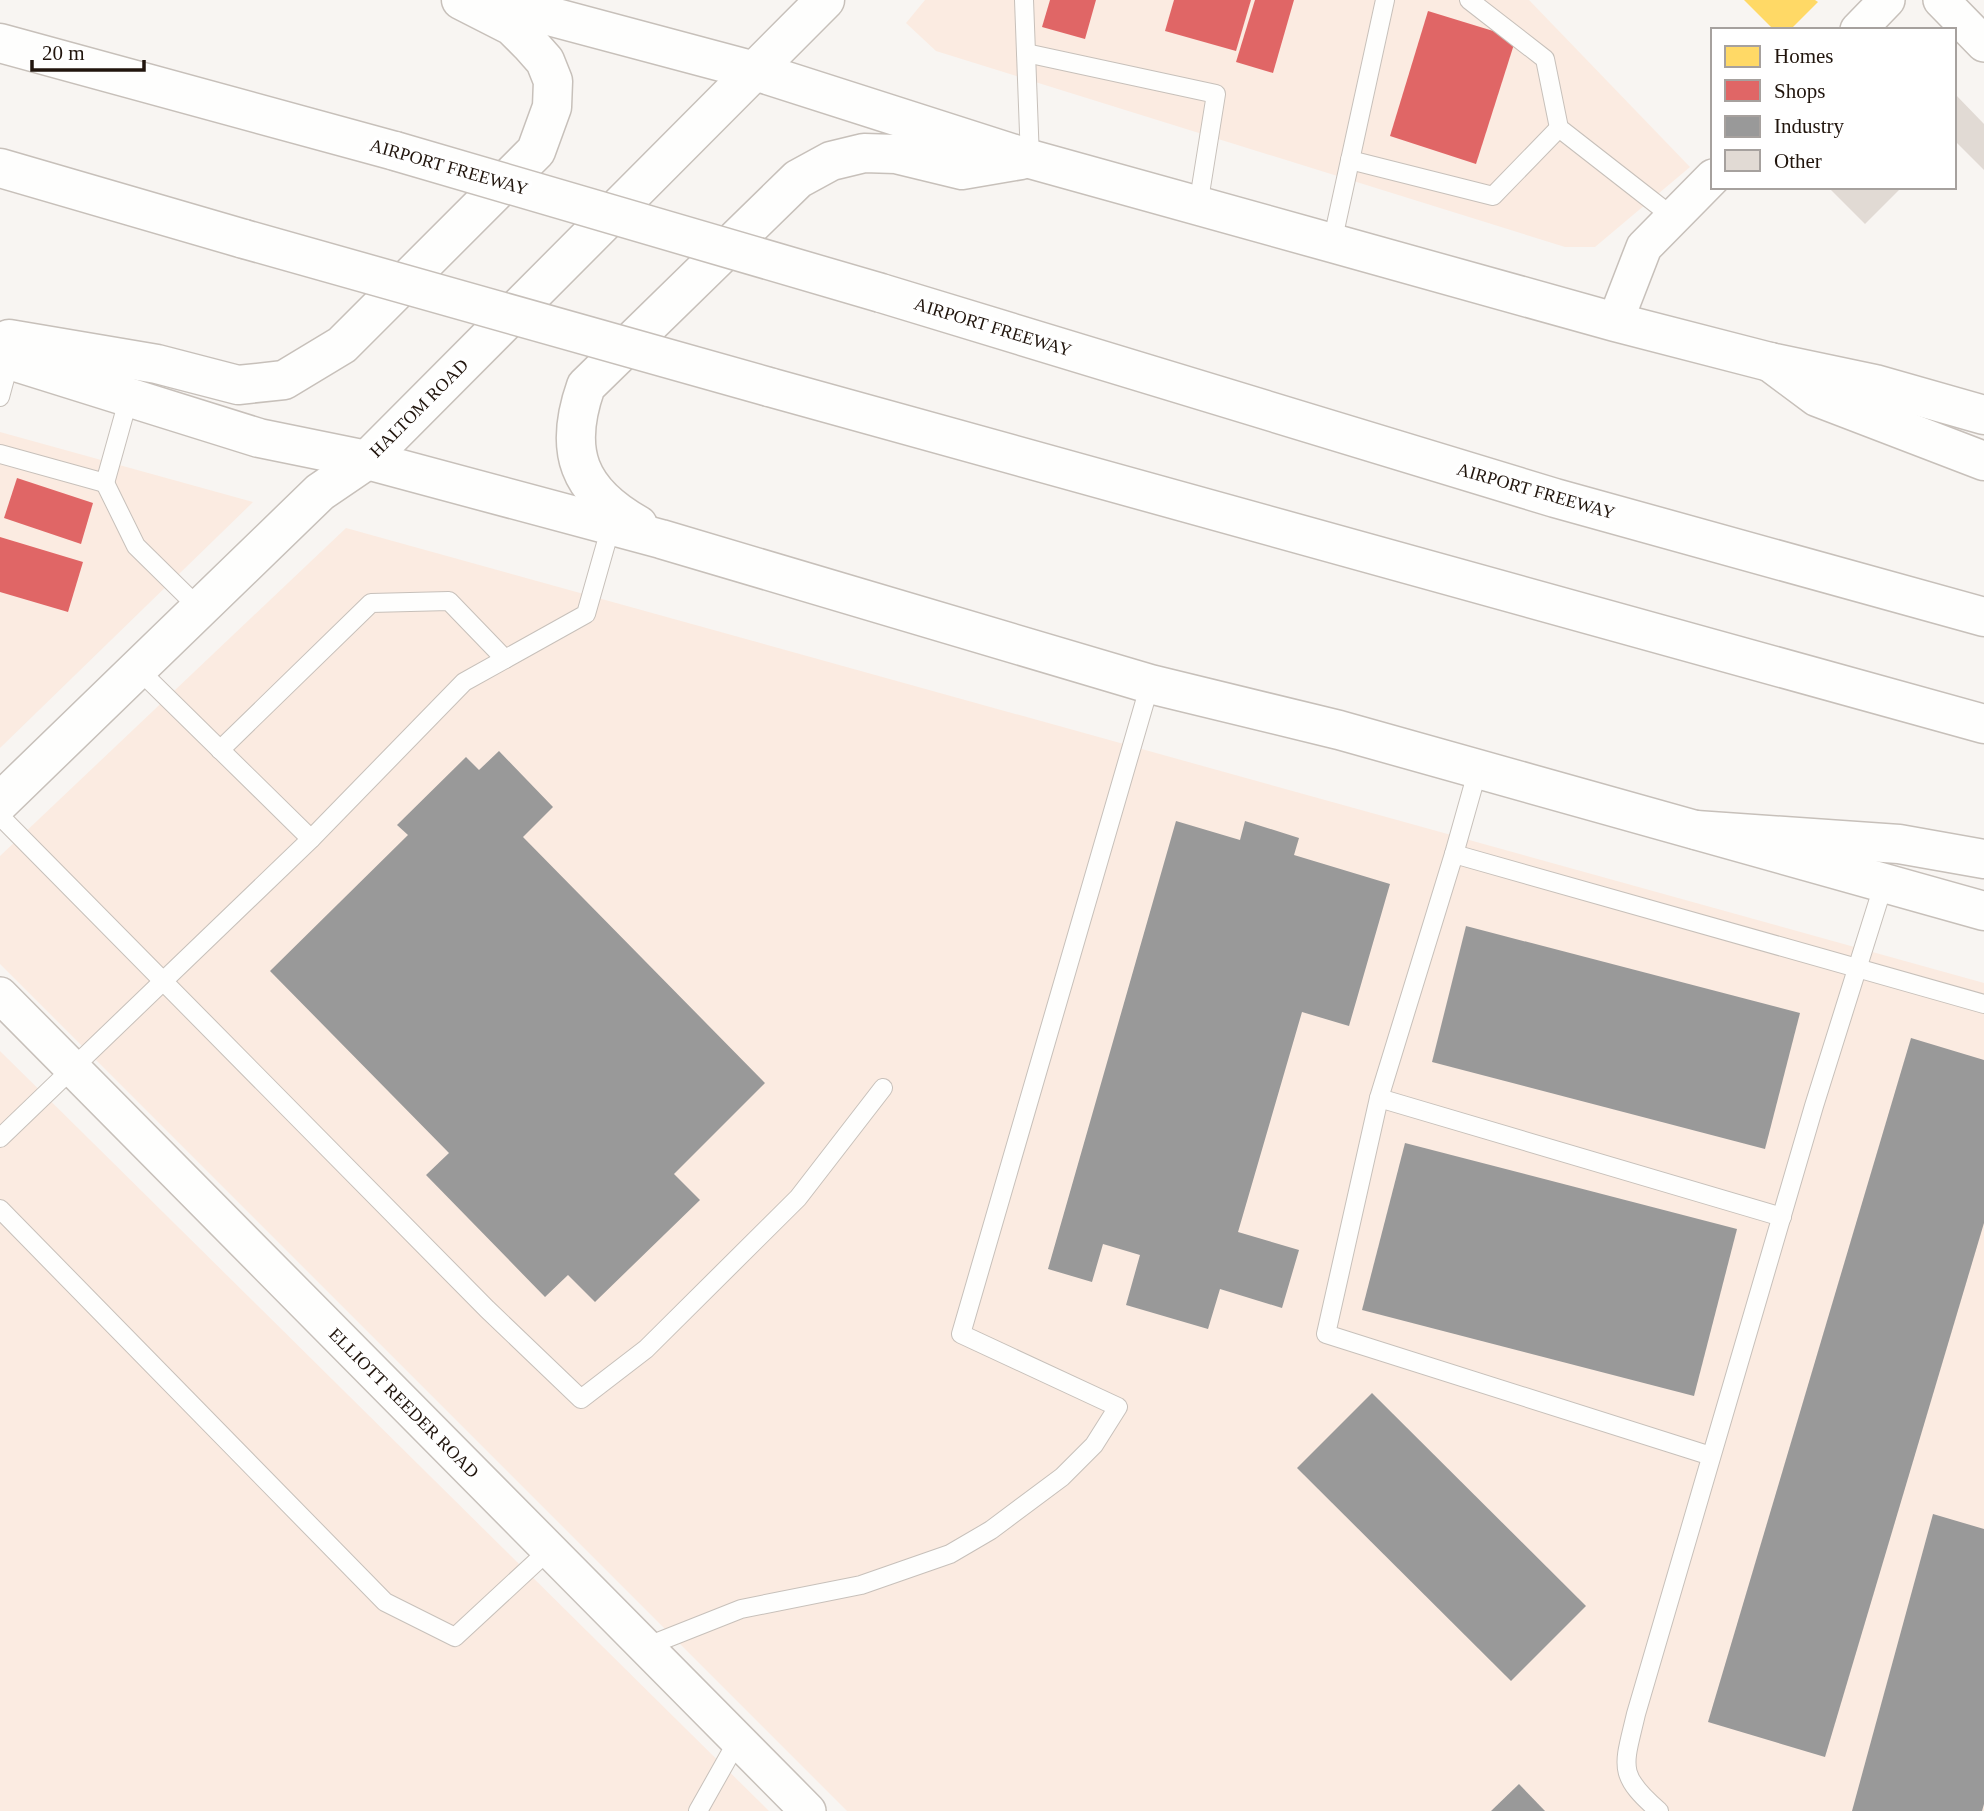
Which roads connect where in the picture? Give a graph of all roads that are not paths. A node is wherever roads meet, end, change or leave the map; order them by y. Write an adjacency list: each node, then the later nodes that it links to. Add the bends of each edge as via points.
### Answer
1 (461, 0): 23 (main road, via 512,26 545,61 553,81 552,107 536,151 342,345 284,380 238,385 157,364)
2 (489, 0): 13 (main road)
3 (825, 0): 13 (main road, HALTOM ROAD)
4 (1024, 0): 12 (lane)
5 (1385, 0): 16 (lane)
6 (1469, 0): 14 (lane, via 1545,59)
7 (1887, 0): 9 (street)
8 (1941, 0): 11 (street)
9 (1860, 28)
10 (0, 43): 35 (main road, AIRPORT FREEWAY, bridge, via 395,151 1555,498)
11 (1984, 44)
12 (1026, 52): 15 (lane); 19 (lane, via 1216,94)
13 (755, 71): 15 (main road); 29 (main road, HALTOM ROAD)
14 (1559, 128): 16 (lane, via 1493,196); 20 (lane)
15 (1030, 159): 19 (main road); 33 (main road, via 962,170 896,154 864,153 831,161 798,179 586,386 575,415 581,471 616,513)
16 (1350, 160): 21 (lane)
17 (0, 168): 39 (main road, bridge)
18 (1711, 179): 20 (street)
19 (1198, 206): 21 (main road)
20 (1674, 217): 22 (street, via 1644,247)
21 (1332, 243): 22 (main road)
22 (1615, 321): 24 (main road)
23 (3, 352): 25 (lane); 26 (main road)
24 (1770, 362): 27 (main road, via 1875,384); 30 (main road, via 1817,397)
25 (0, 397)
26 (129, 397): 29 (main road, via 260,438); 31 (lane)
27 (1984, 415)
28 (0, 454): 31 (lane)
29 (367, 460): 32 (main road); 34 (main road, HALTOM ROAD, via 320,492)
30 (1984, 461)
31 (105, 483): 34 (lane, via 136,546)
32 (611, 526): 33 (main road); 36 (lane, via 586,614)
33 (661, 539): 38 (main road)
34 (200, 609): 37 (main road, HALTOM ROAD)
35 (1984, 617)
36 (505, 659): 40 (lane, via 449,601 371,603); 45 (lane, via 464,682)
37 (138, 669): 40 (lane); 42 (main road, HALTOM ROAD)
38 (1150, 684): 41 (main road); 62 (lane, via 961,1334 1118,1408 1094,1445 1062,1477 950,1555 861,1585 741,1609)
39 (1984, 724)
40 (220, 750): 45 (lane)
41 (1478, 769): 44 (main road); 46 (lane)
42 (0, 802)
43 (0, 817): 51 (lane)
44 (1696, 830): 47 (main road, via 1899,844); 48 (main road)
45 (311, 839): 51 (lane)
46 (1454, 854): 50 (lane); 56 (lane)
47 (1984, 859)
48 (1884, 883): 49 (main road); 50 (lane)
49 (1984, 911)
50 (1857, 966): 53 (lane); 59 (lane)
51 (163, 979): 54 (lane); 55 (lane, via 581,1399 646,1349 797,1198)
52 (0, 995): 54 (street, ELLIOTT REEDER ROAD)
53 (1984, 1004)
54 (72, 1067): 57 (lane); 61 (street, ELLIOTT REEDER ROAD)
55 (883, 1088)
56 (1379, 1098): 59 (lane); 60 (lane, via 1326,1334)
57 (0, 1138)
58 (0, 1209): 61 (lane, via 385,1602 454,1637)
59 (1782, 1217): 60 (lane)
60 (1711, 1457): 66 (lane, via 1626,1759 1626,1775)
61 (549, 1550): 62 (street, ELLIOTT REEDER ROAD)
62 (645, 1647): 63 (street, ELLIOTT REEDER ROAD)
63 (738, 1740): 64 (lane); 65 (street, ELLIOTT REEDER ROAD)
64 (698, 1811)
65 (808, 1811)
66 (1658, 1811)

